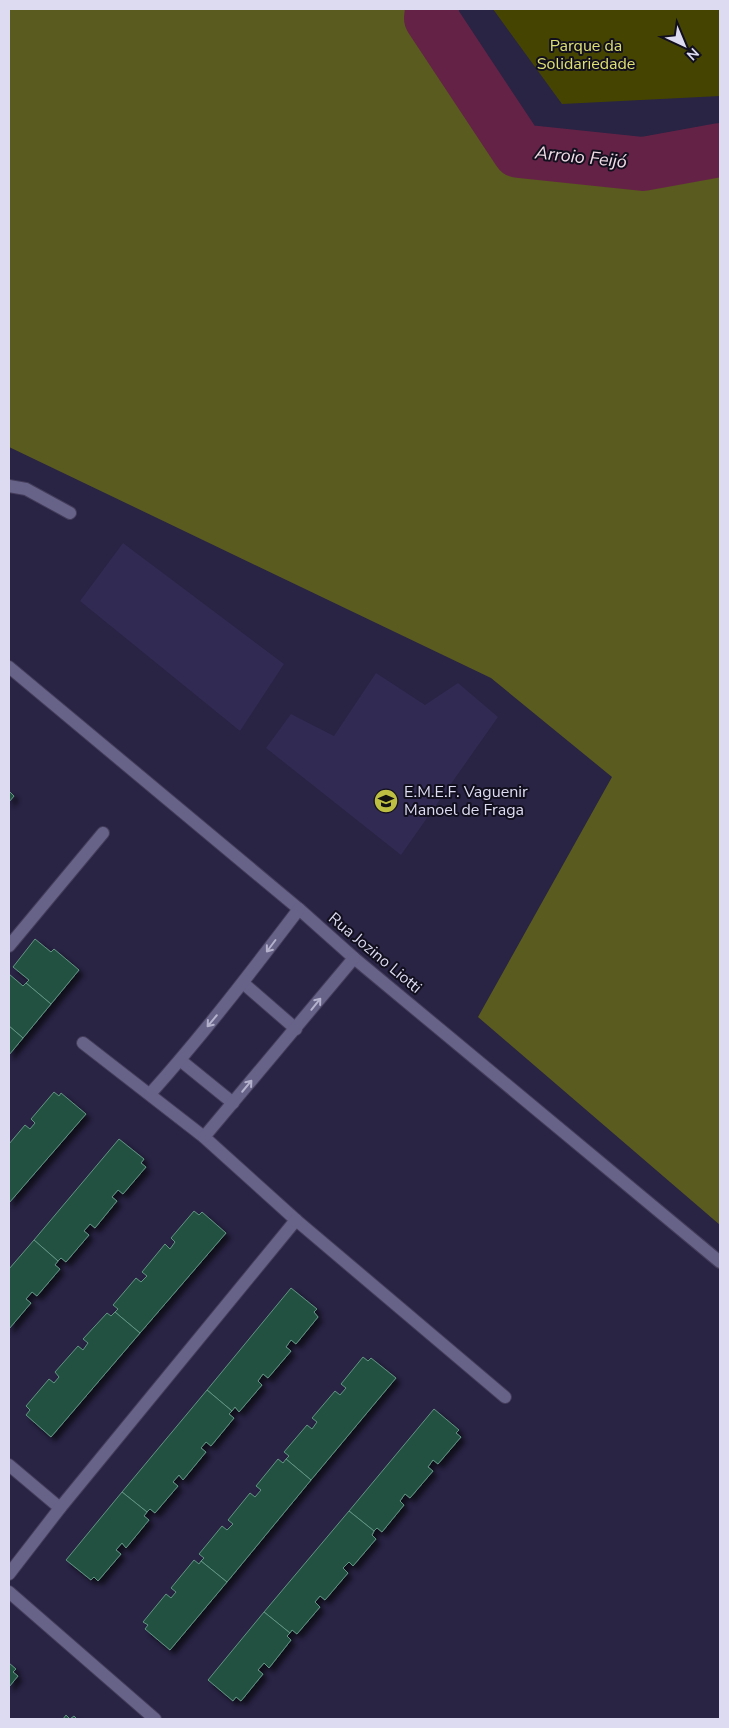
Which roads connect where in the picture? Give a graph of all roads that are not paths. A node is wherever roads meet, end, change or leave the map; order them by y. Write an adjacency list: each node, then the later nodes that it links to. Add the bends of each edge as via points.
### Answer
1 (9, 486): 2 (street, via 26,489)
2 (70, 513)
3 (9, 667): 5 (street, Rua Jozino Liotti)
4 (102, 833): 6 (street)
5 (298, 909): 7 (street, Rua Jozino Liotti); 8 (street, one-way to 8)
6 (9, 946)
7 (354, 958): 9 (street, one-way to 7); 16 (street, Rua Jozino Liotti)
8 (243, 983): 9 (street); 11 (street, one-way to 11)
9 (296, 1029): 13 (street, one-way to 9)
10 (83, 1043): 12 (street)
11 (180, 1060): 12 (street); 13 (street)
12 (150, 1094): 14 (street)
13 (233, 1102): 14 (street)
14 (204, 1137): 15 (street)
15 (296, 1220): 17 (street); 19 (street)
16 (720, 1262)
17 (505, 1397)
18 (9, 1465): 19 (street)
19 (60, 1508): 20 (street)
20 (9, 1574)
21 (9, 1592): 22 (street)
22 (155, 1719)

